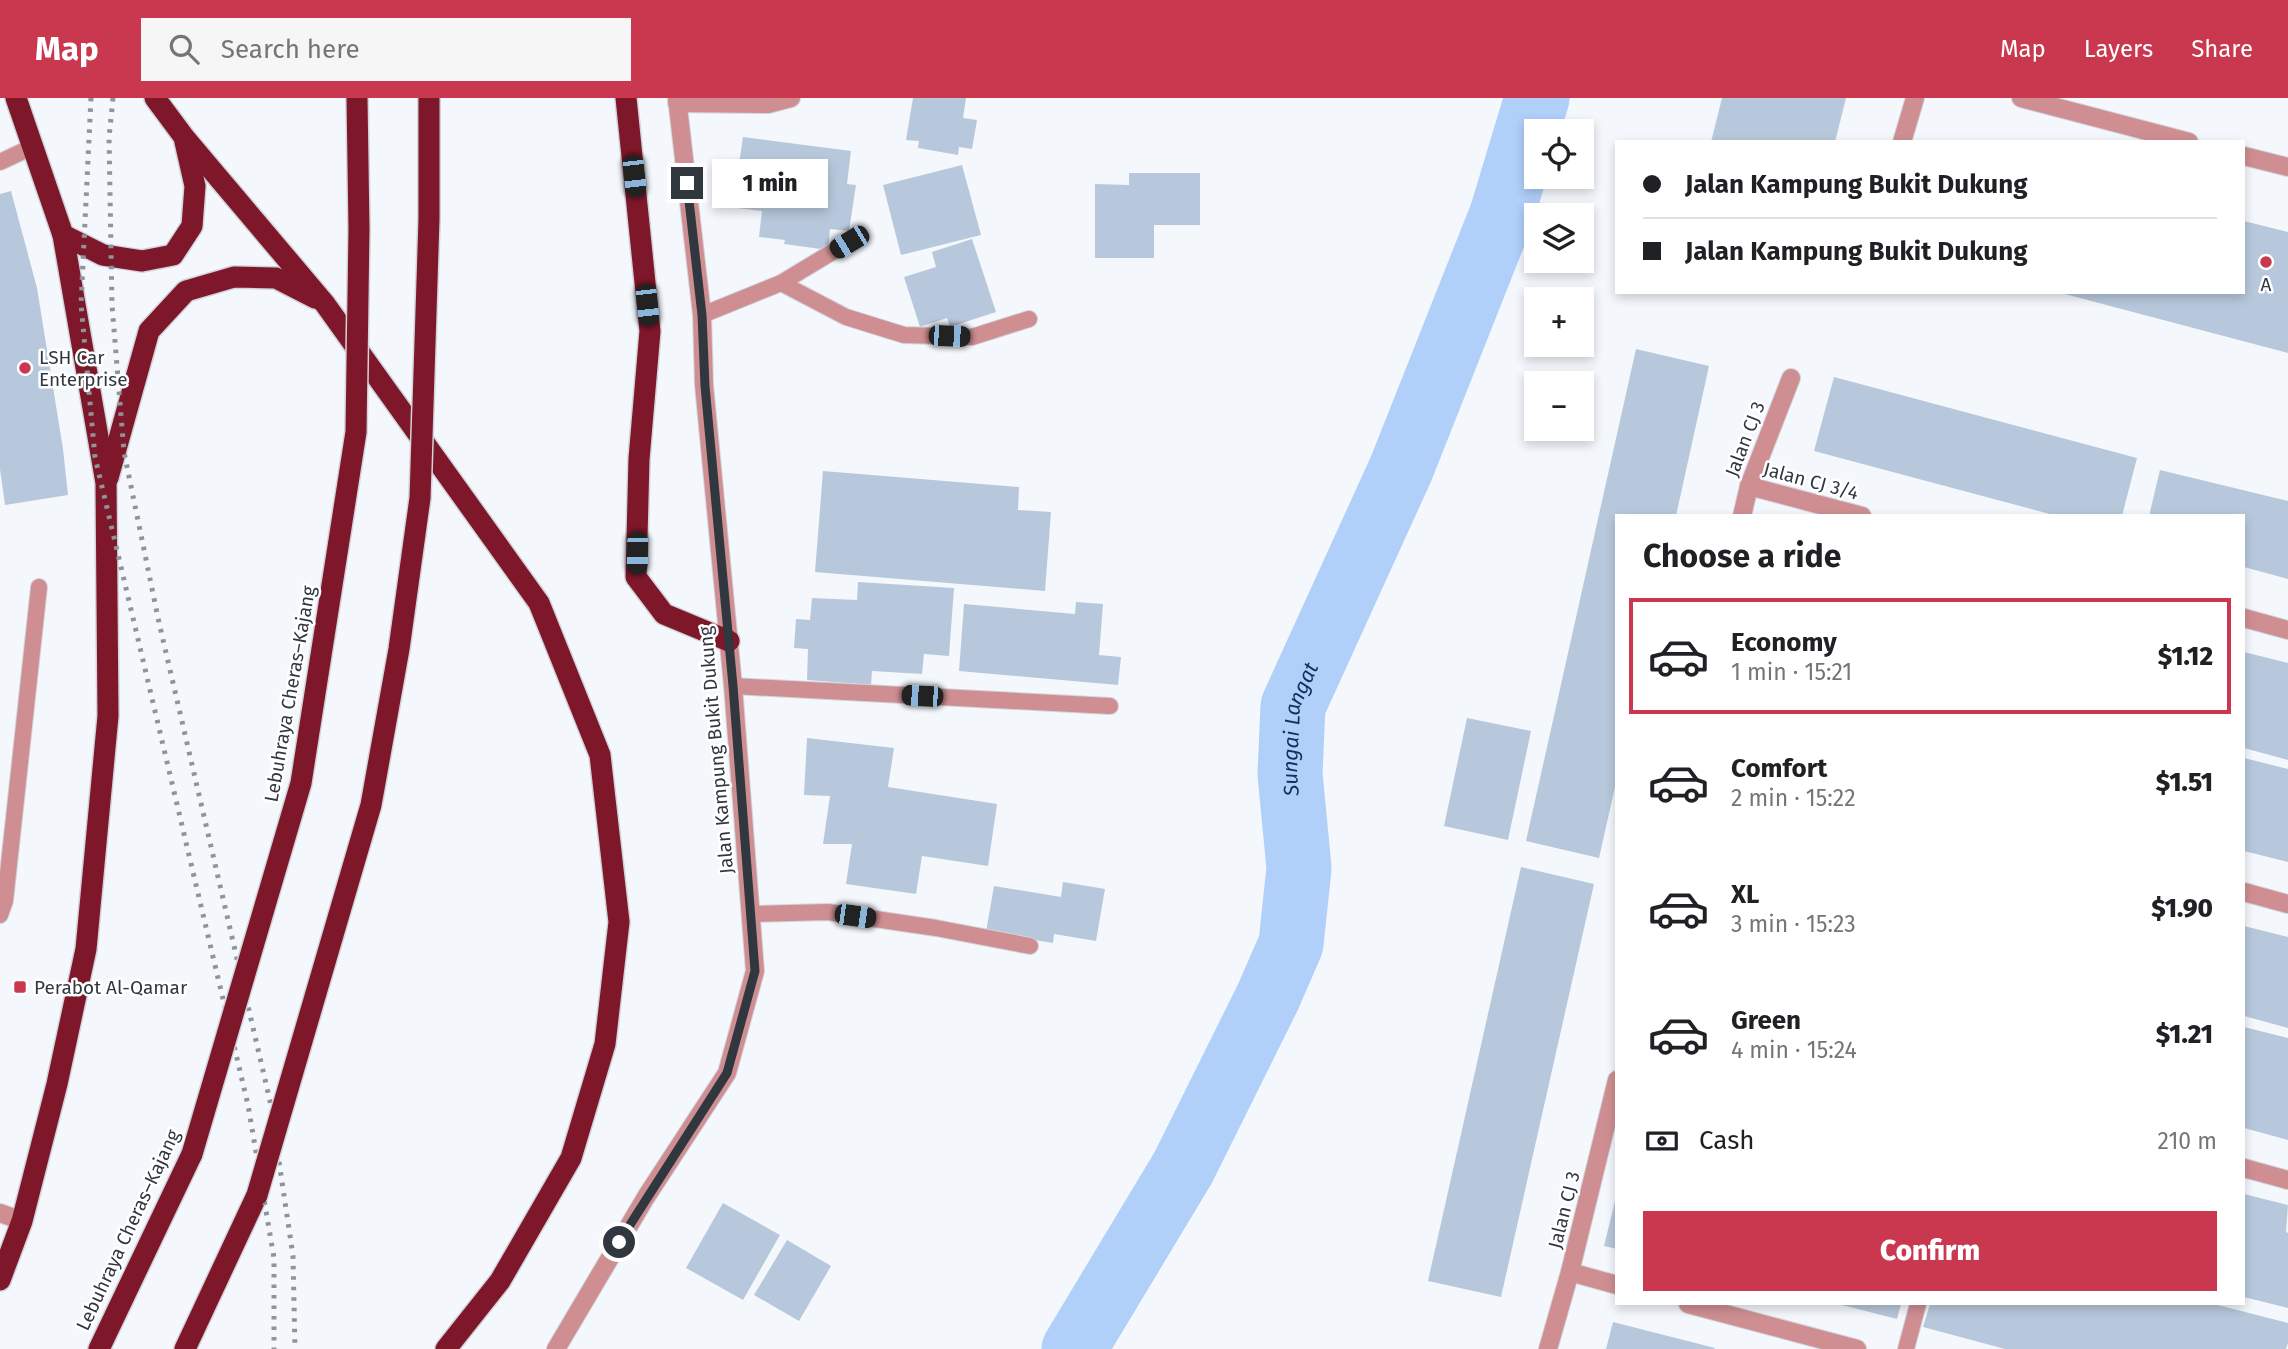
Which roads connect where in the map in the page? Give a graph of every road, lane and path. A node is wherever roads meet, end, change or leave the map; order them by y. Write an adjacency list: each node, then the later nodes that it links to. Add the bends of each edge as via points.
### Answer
1 (16, 98): 13 (highway)
2 (155, 98): 10 (highway)
3 (357, 98): 49 (highway, Lebuhraya Cheras–Kajang, bridge, via 356,432 301,783 192,1154)
4 (429, 98): 50 (highway, bridge, via 420,498 371,805 257,1195)
5 (626, 98): 31 (highway, via 650,331 639,459 636,577 664,614)
6 (791, 98): 9 (street, via 768,104)
7 (1915, 98): 11 (street)
8 (2021, 98): 12 (street)
9 (677, 101): 21 (street, Jalan Kampung Bukit Dukung)
10 (184, 137): 17 (highway, via 195,186 192,226 173,255 142,261 103,254); 20 (highway)
11 (1903, 140)
12 (2181, 140)
13 (34, 146): 15 (lane); 17 (highway)
14 (2245, 156): 16 (street)
15 (0, 162)
16 (2288, 167)
17 (63, 235): 24 (highway)
18 (849, 242): 19 (lane)
19 (781, 283): 21 (lane); 22 (lane, via 846,317 904,335 972,337)
20 (325, 304): 24 (highway, via 276,278 234,277 186,291 149,331); 51 (highway, via 539,603 600,755 620,922 605,1044 571,1158 500,1281)
21 (702, 315): 31 (street, Jalan Kampung Bukit Dukung)
22 (1029, 318)
23 (1791, 378): 25 (street, Jalan CJ 3)
24 (106, 483): 43 (highway, via 108,716 86,949)
25 (1749, 486): 26 (street, Jalan CJ 3); 27 (street, Jalan CJ 3/4)
26 (1742, 514)
27 (1854, 514)
28 (39, 587): 37 (lane)
29 (2245, 618): 30 (street)
30 (2288, 630)
31 (729, 641): 32 (street, Jalan Kampung Bukit Dukung)
32 (733, 686): 33 (lane); 36 (street, Jalan Kampung Bukit Dukung)
33 (1110, 706)
34 (2245, 892): 35 (street)
35 (2288, 904)
36 (750, 914): 38 (lane, via 828,912); 52 (street, Jalan Kampung Bukit Dukung, via 755,971 727,1073 646,1197)
37 (0, 915)
38 (1030, 946)
39 (1615, 1088): 44 (street, Jalan CJ 3)
40 (2245, 1168): 41 (street)
41 (2288, 1180)
42 (0, 1213): 43 (street)
43 (22, 1220): 45 (highway)
44 (1570, 1272): 46 (street); 53 (street, Jalan CJ 3)
45 (0, 1280)
46 (1615, 1283)
47 (1692, 1305): 54 (street)
48 (1918, 1305): 55 (lane)
49 (99, 1349)
50 (185, 1349)
51 (446, 1349)
52 (556, 1349)
53 (1548, 1349)
54 (1857, 1349)
55 (1906, 1349)

